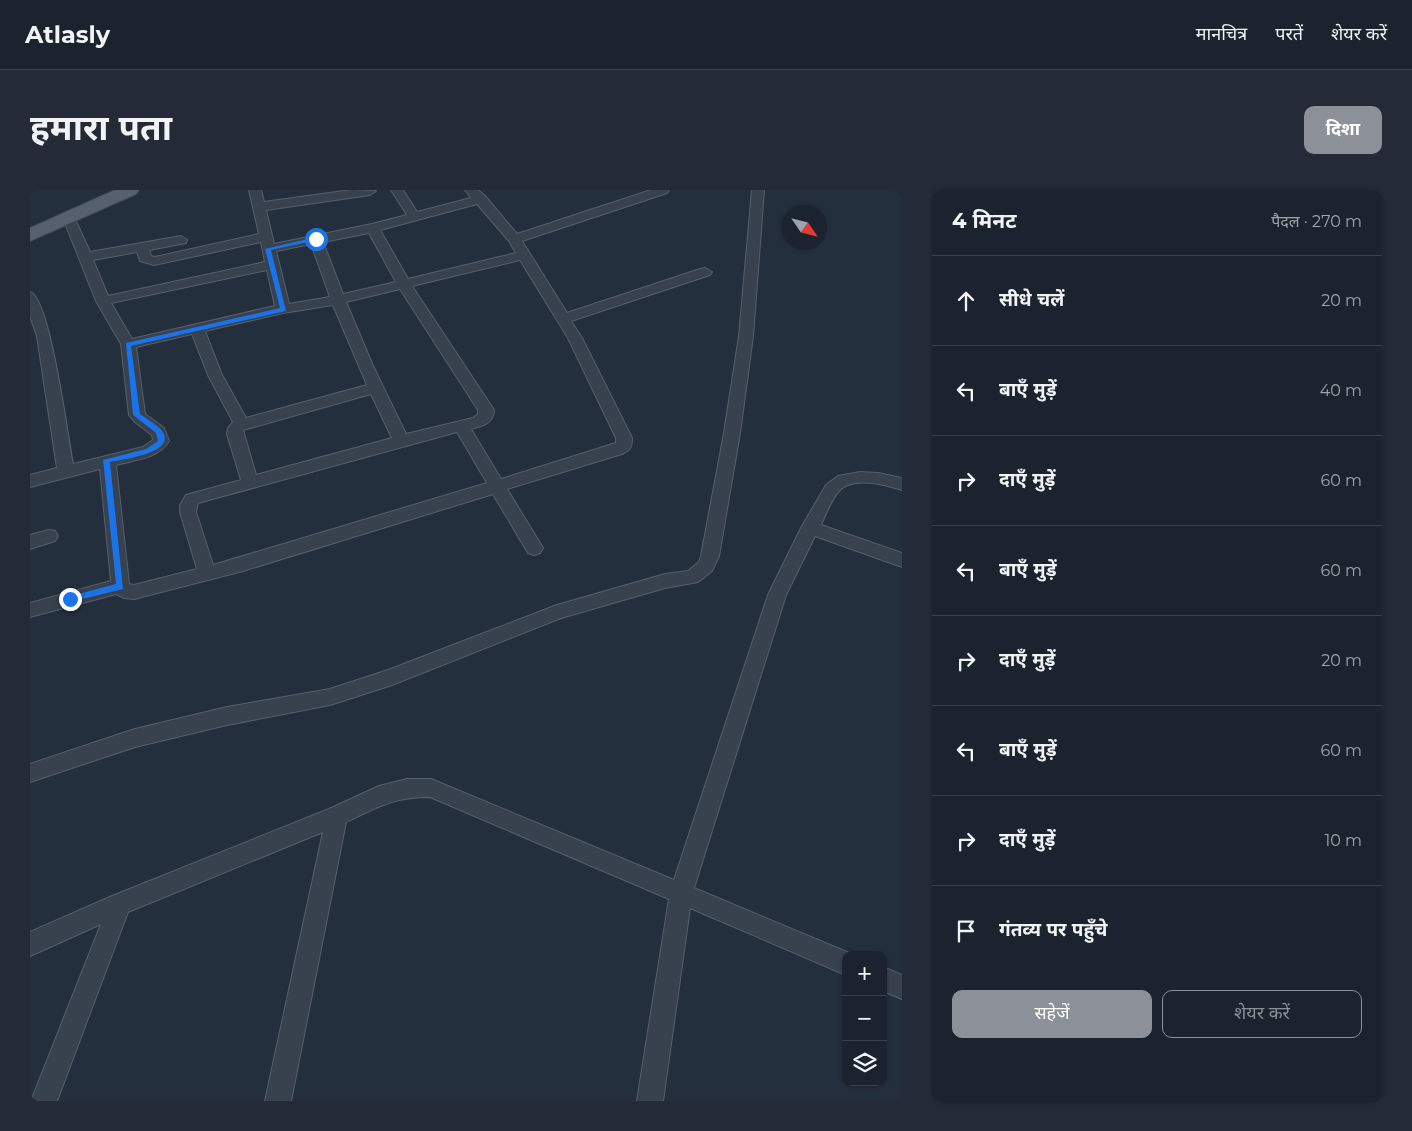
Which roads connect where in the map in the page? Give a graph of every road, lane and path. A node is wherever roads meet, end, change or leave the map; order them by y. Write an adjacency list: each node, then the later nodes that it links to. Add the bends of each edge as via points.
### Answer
1 (109, 190): 12 (main road)
2 (130, 190): 11 (main road)
3 (255, 190): 9 (street)
4 (397, 190): 10 (street)
5 (663, 190): 16 (street)
6 (758, 190): 51 (street, via 746,336 732,433 710,556 699,574 557,612 330,698 227,716 135,738)
7 (370, 191): 9 (street)
8 (476, 195): 10 (street); 16 (street)
9 (258, 207): 18 (street)
10 (414, 217): 13 (street)
11 (69, 218): 14 (main road); 21 (street)
12 (30, 226)
13 (373, 228): 15 (street); 24 (street)
14 (30, 235)
15 (316, 239): 18 (street); 26 (street)
16 (514, 239): 20 (street)
17 (181, 240): 19 (street)
18 (266, 243): 19 (street, via 154,261 145,258); 22 (street)
19 (142, 247): 21 (street)
20 (523, 255): 24 (street); 30 (street)
21 (85, 257): 27 (street)
22 (271, 264): 27 (street); 28 (street)
23 (705, 272): 30 (street)
24 (404, 284): 26 (street); 35 (street, via 486,410 482,419)
25 (30, 296): 29 (street)
26 (337, 300): 28 (street); 33 (street)
27 (103, 301): 32 (street)
28 (284, 309): 31 (street)
29 (33, 315): 38 (street, via 44,336)
30 (563, 319): 42 (street, via 579,344 624,438 624,446)
31 (198, 329): 32 (street); 34 (street, via 215,375)
32 (128, 344): 37 (street, via 137,415 158,431 161,441 148,451)
33 (374, 388): 34 (street); 36 (street)
34 (242, 424): 40 (street, via 236,428 235,434)
35 (461, 426): 36 (street); 42 (street)
36 (401, 441): 40 (street)
37 (107, 460): 38 (street); 49 (street)
38 (66, 473): 39 (street)
39 (30, 481)
40 (250, 482): 48 (street, via 199,496 188,505)
41 (902, 484): 43 (street, via 870,478 847,479 835,484)
42 (499, 487): 46 (street); 48 (street)
43 (810, 528): 47 (street); 53 (street, via 777,595)
44 (49, 536): 45 (street)
45 (30, 542)
46 (534, 548)
47 (902, 560)
48 (207, 573): 49 (street, via 134,592 124,591)
49 (120, 586): 50 (street)
50 (30, 610)
51 (30, 773)
52 (337, 816): 53 (street, via 386,793 407,788 431,788); 54 (street); 60 (street)
53 (681, 893): 56 (street); 61 (street)
54 (120, 904): 55 (street); 59 (street)
55 (30, 944)
56 (842, 961)
57 (887, 981): 58 (street)
58 (902, 987)
59 (44, 1101)
60 (278, 1101)
61 (650, 1101)

